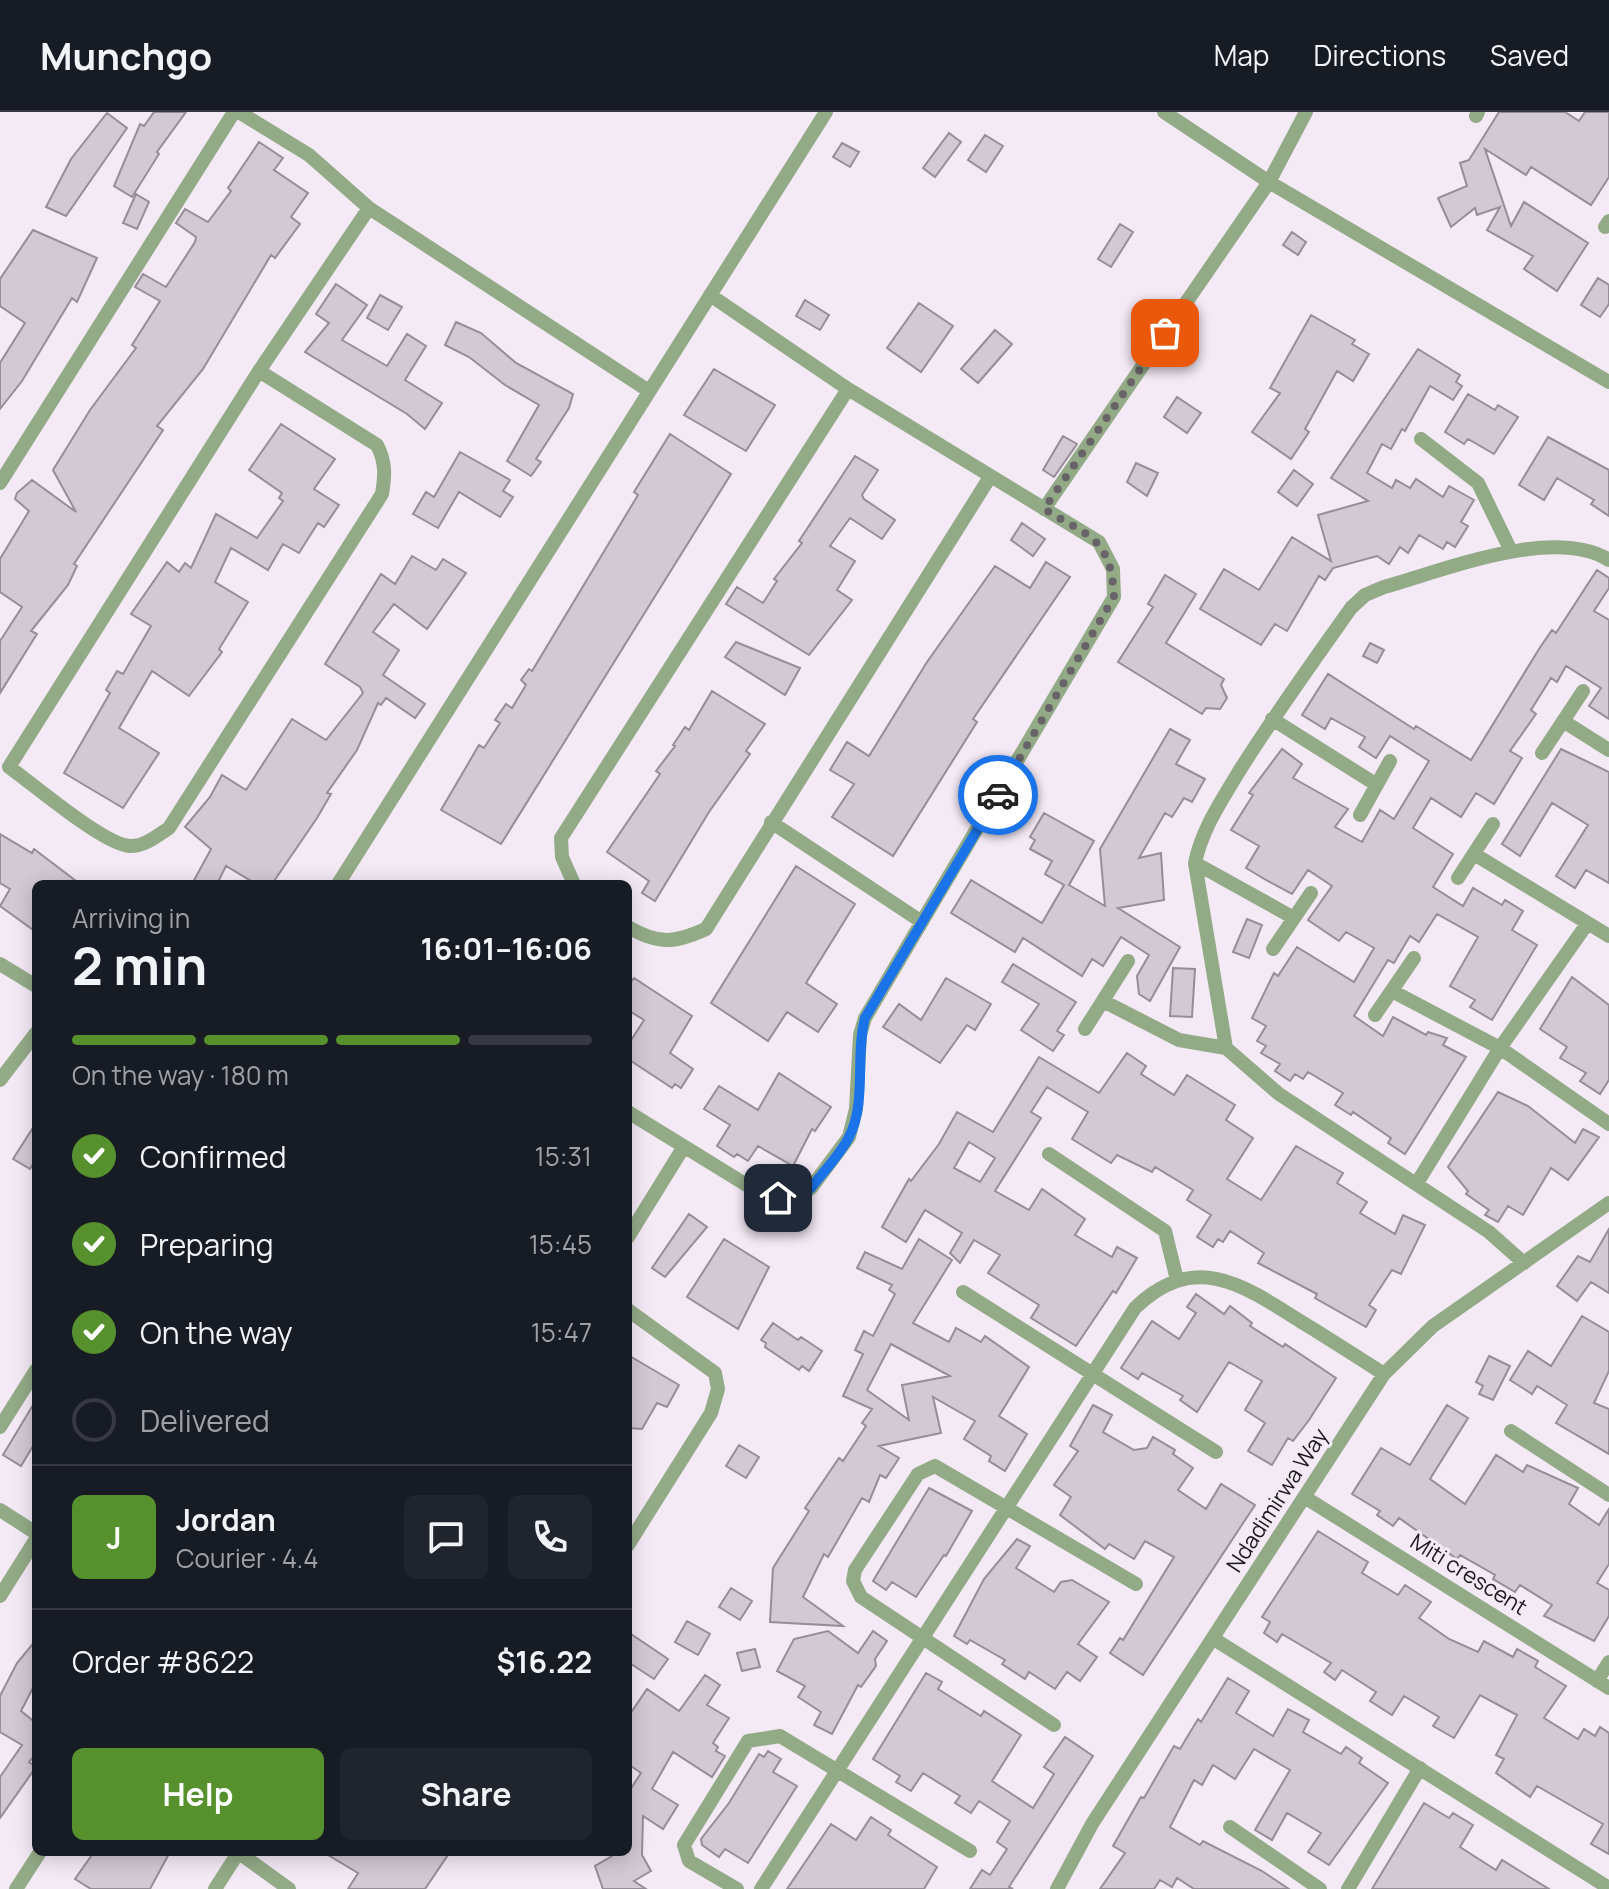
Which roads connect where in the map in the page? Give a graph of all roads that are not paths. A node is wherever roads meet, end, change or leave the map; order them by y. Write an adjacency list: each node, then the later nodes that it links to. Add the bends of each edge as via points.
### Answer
1 (236, 112): 6 (street, via 309,155); 14 (street)
2 (826, 112): 7 (street)
3 (1164, 112): 5 (street)
4 (1306, 112): 5 (street)
5 (1269, 182): 9 (street); 15 (street)
6 (369, 208): 8 (street); 11 (street)
7 (710, 295): 10 (street); 11 (street)
8 (259, 371): 24 (street); 24 (street, via 377,445 385,474 382,494 169,828 145,843 127,846 106,838)
9 (1609, 382)
10 (848, 389): 13 (street); 33 (street, via 561,838)
11 (649, 391): 32 (street)
12 (1421, 439): 16 (street, via 1478,483)
13 (990, 477): 15 (street); 27 (street)
14 (0, 483)
15 (1044, 509): 36 (street, via 1099,542 1113,569 1114,597)
16 (1511, 551): 17 (street, via 1584,549); 19 (street, via 1365,595)
17 (1609, 560)
18 (1583, 691): 20 (street)
19 (1272, 719): 25 (street); 30 (street, via 1213,815)
20 (1563, 721): 21 (street); 22 (street)
21 (1609, 750)
22 (1542, 753)
23 (1390, 761): 25 (street)
24 (5, 764)
25 (1377, 785): 26 (street)
26 (1360, 815)
27 (771, 822): 36 (street); 38 (street, via 706,929 680,941 653,939)
28 (1493, 824): 29 (street)
29 (1474, 854): 31 (street); 37 (street)
30 (1195, 863): 35 (street); 50 (street)
31 (1458, 878)
32 (341, 880)
33 (572, 880)
34 (1311, 893): 35 (street)
35 (1294, 918): 40 (street)
36 (922, 922): 55 (street, via 865,1018 849,1137 811,1188 791,1197 763,1195)
37 (1587, 924): 39 (street); 51 (street)
38 (632, 929)
39 (1609, 936)
40 (1273, 949)
41 (1414, 958): 45 (street)
42 (1128, 961): 46 (street)
43 (0, 964): 44 (street)
44 (32, 984)
45 (1392, 991): 47 (street); 51 (street)
46 (1103, 1001): 48 (street); 50 (street, via 1179,1040)
47 (1375, 1015)
48 (1085, 1029)
49 (32, 1038): 52 (street)
50 (1226, 1048): 57 (street, via 1279,1094)
51 (1500, 1048): 54 (street); 57 (street)
52 (0, 1080)
53 (632, 1115): 55 (street)
54 (1609, 1124)
55 (683, 1148): 59 (street)
56 (1049, 1154): 61 (street, via 1165,1231)
57 (1417, 1183): 60 (street)
58 (1609, 1203): 60 (street, Ndadimirwa Way)
59 (632, 1231)
60 (1524, 1263): 64 (street, Ndadimirwa Way, via 1433,1326)
61 (1177, 1280): 64 (street, via 1218,1278 1249,1288); 65 (street, via 1135,1308)
62 (963, 1292): 65 (street)
63 (632, 1313): 75 (street, via 715,1373 718,1389 711,1413)
64 (1384, 1374): 71 (street, Ndadimirwa Way)
65 (1092, 1375): 69 (street); 72 (street)
66 (32, 1376): 67 (street)
67 (0, 1427)
68 (1511, 1431): 70 (street)
69 (1216, 1452)
70 (1609, 1495)
71 (1306, 1498): 80 (street, Ndadimirwa Way); 82 (street, Miti crescent)
72 (1007, 1507): 77 (street); 79 (street); 79 (street, via 945,1468 925,1468 855,1570 853,1581 861,1597)
73 (0, 1510): 74 (street)
74 (32, 1530)
75 (632, 1539)
76 (32, 1545): 78 (street)
77 (1136, 1584)
78 (0, 1596)
79 (921, 1639): 83 (street); 85 (street)
80 (1214, 1639): 84 (street); 97 (street, Ndadimirwa Way, via 1092,1824)
81 (1609, 1662): 82 (street)
82 (1603, 1684)
83 (1054, 1725)
84 (1420, 1768): 91 (street); 99 (street)
85 (836, 1772): 87 (street); 95 (street, via 780,1736 748,1741 684,1845 689,1861); 96 (street)
86 (1230, 1827): 98 (street)
87 (970, 1851)
88 (37, 1856): 92 (street)
89 (236, 1856): 93 (street)
90 (244, 1856): 94 (street)
91 (1609, 1888)
92 (16, 1889)
93 (215, 1889)
94 (289, 1889)
95 (737, 1889)
96 (761, 1889)
97 (1057, 1889)
98 (1320, 1889)
99 (1348, 1889)

